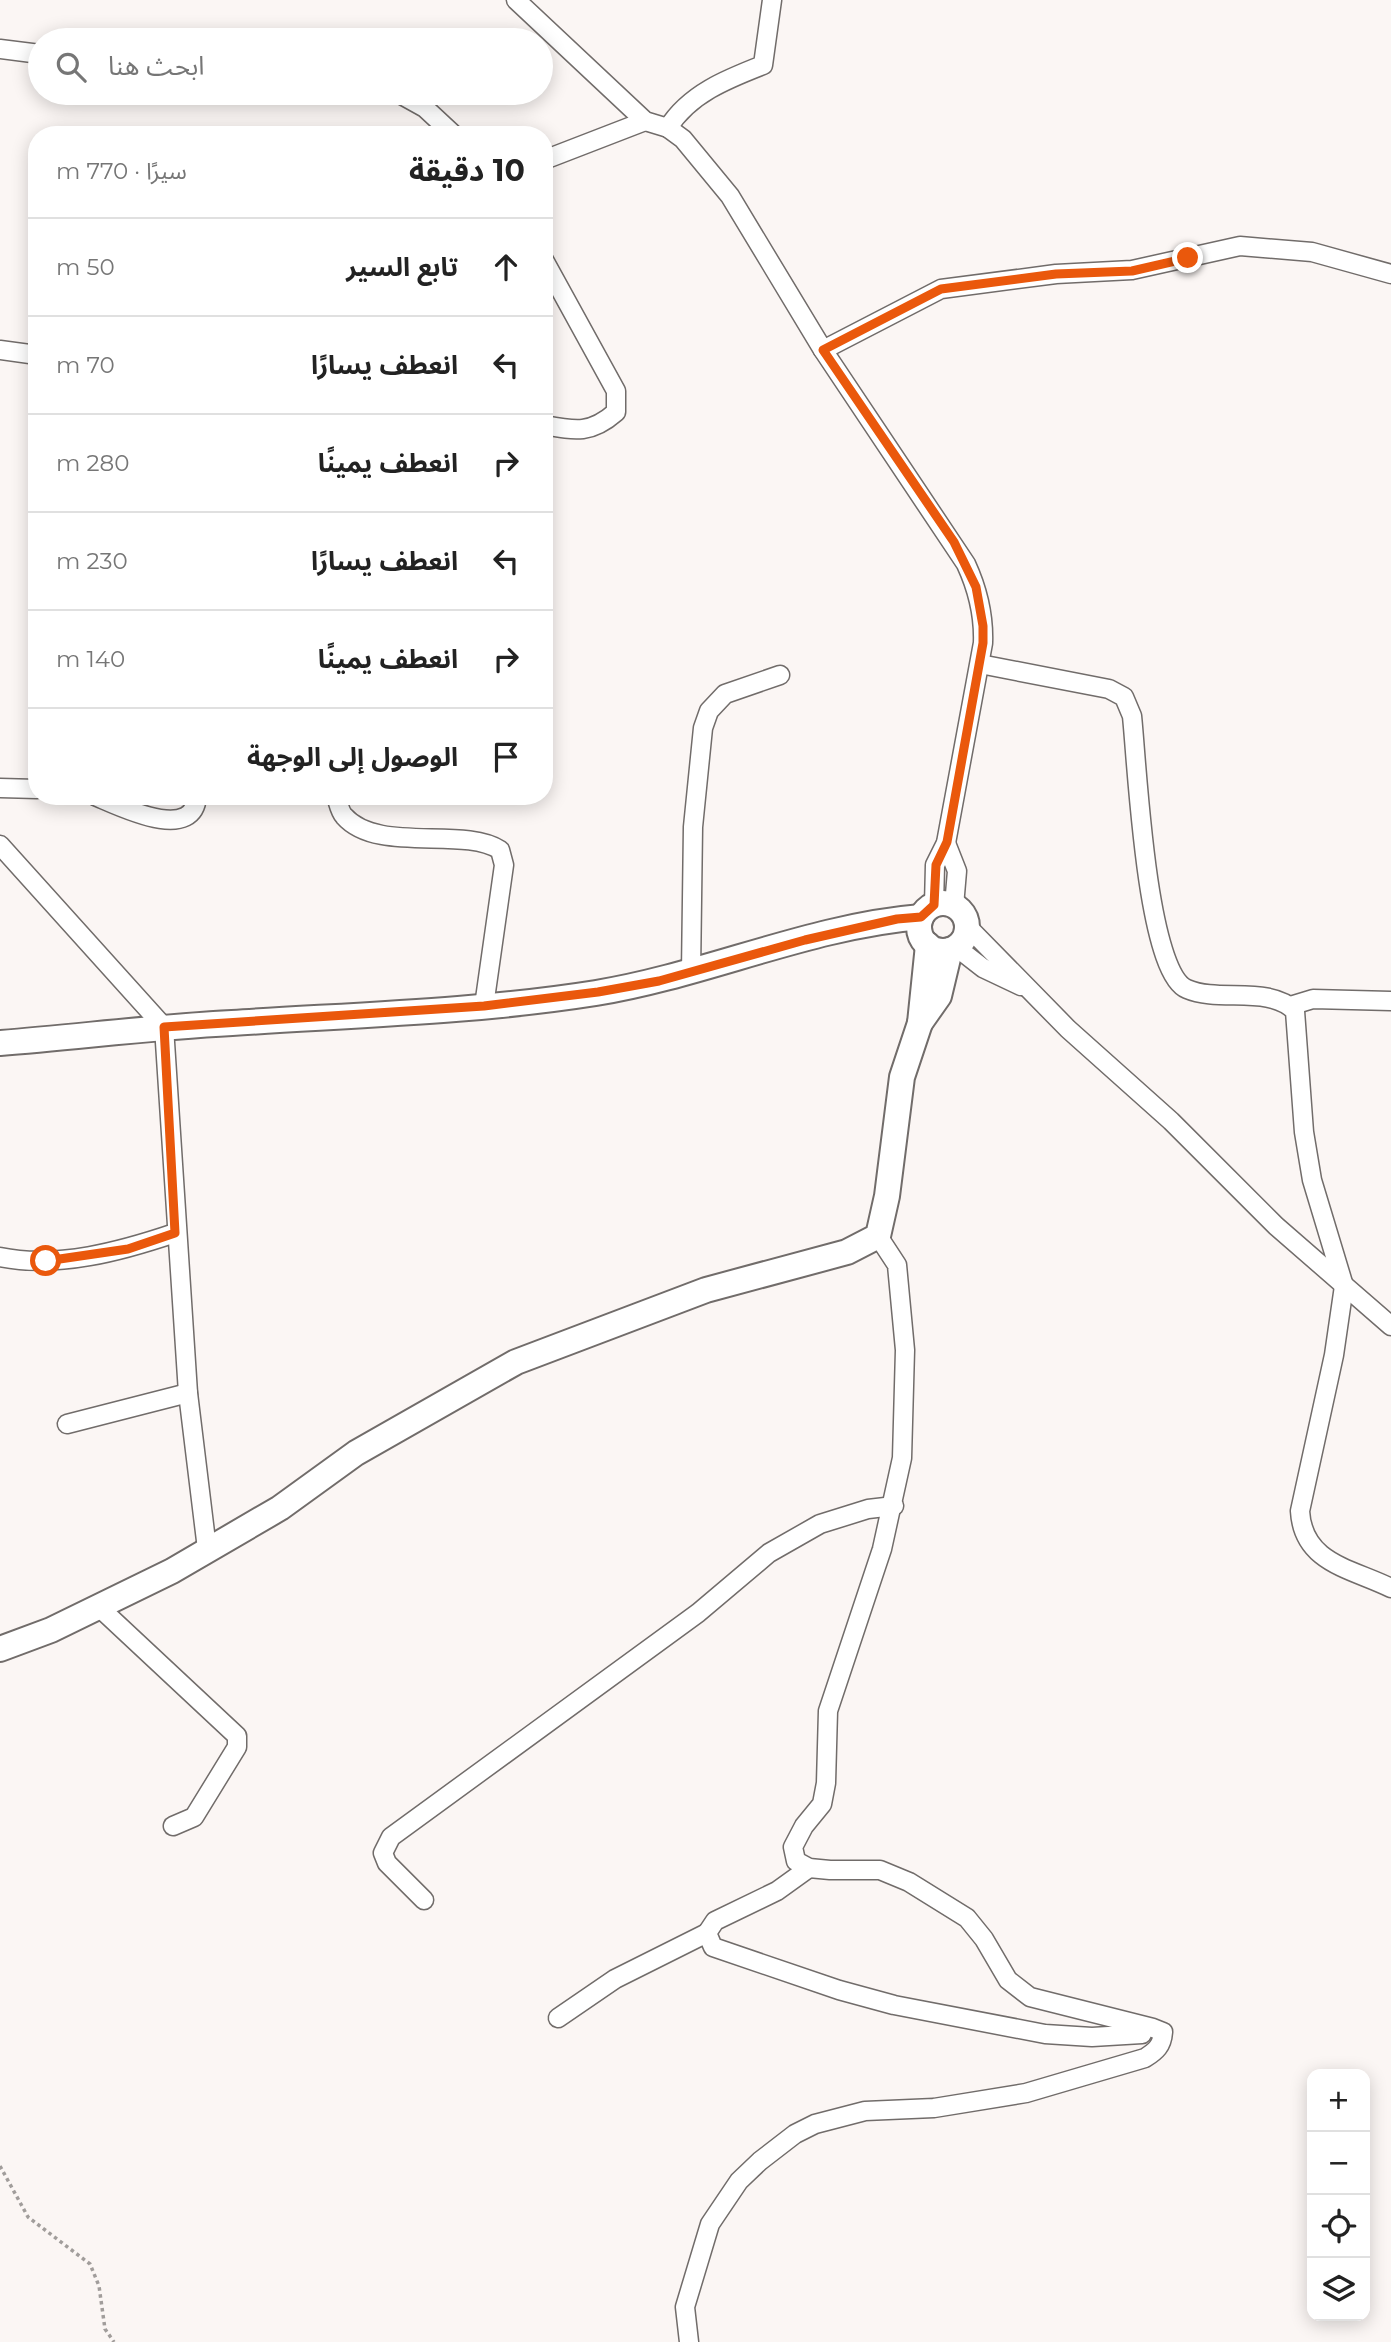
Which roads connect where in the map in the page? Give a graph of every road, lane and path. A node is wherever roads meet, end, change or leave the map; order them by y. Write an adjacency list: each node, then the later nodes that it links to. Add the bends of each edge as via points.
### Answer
1 (516, 0): 3 (street)
2 (772, 0): 10 (street, via 763,65 689,102)
3 (546, 28)
4 (553, 35): 8 (street)
5 (0, 49): 6 (street)
6 (28, 52)
7 (420, 105): 9 (street)
8 (645, 121): 10 (street); 11 (street)
9 (444, 126)
10 (668, 128): 15 (street, via 683,139 730,196)
11 (553, 157)
12 (1391, 274): 15 (street, via 1312,252 1240,246 1132,271 1056,274 941,289)
13 (553, 276): 17 (street, via 616,391 616,412 600,427 574,431)
14 (0, 350): 16 (street)
15 (823, 350): 18 (street, via 966,564 982,617)
16 (28, 354)
17 (553, 427)
18 (980, 664): 26 (street, via 947,842 936,865); 30 (street, via 1109,689 1124,697 1132,716 1143,839 1167,968 1183,988 1282,1000)
19 (780, 676): 27 (street, via 725,694 709,711 703,729 693,827)
20 (0, 788): 21 (street)
21 (28, 789)
22 (118, 805): 23 (street, via 168,820 185,818)
23 (195, 805)
24 (340, 805): 29 (street, via 344,816 364,828 412,840 488,842 500,850 504,865)
25 (0, 845): 31 (street)
26 (944, 928): 27 (street, via 897,919); 34 (street, via 920,991 920,1023 902,1077); 36 (street, via 996,976 1027,988)
27 (691, 972): 29 (street, via 598,992)
28 (1391, 1001): 30 (street, via 1313,999)
29 (484, 1006): 31 (street)
30 (1290, 1006): 36 (street, via 1297,1019 1304,1132 1312,1180)
31 (164, 1027): 32 (street); 33 (street)
32 (0, 1043)
33 (175, 1233): 35 (street, via 128,1249 46,1261); 38 (street)
34 (878, 1236): 40 (street, via 897,1265 905,1350 902,1458); 41 (street, via 847,1252 706,1290 516,1362 356,1453 280,1508)
35 (0, 1257)
36 (1343, 1286): 37 (street); 42 (street, via 1334,1355 1300,1511 1301,1531 1311,1548 1329,1561)
37 (1391, 1326)
38 (188, 1393): 39 (street); 41 (street)
39 (67, 1424)
40 (894, 1506): 46 (street, via 828,1711 822,1804 793,1847 796,1861); 47 (street, via 820,1524 769,1553 698,1613 391,1837 383,1853 387,1863)
41 (207, 1549): 43 (street)
42 (1391, 1588)
43 (100, 1608): 44 (street); 45 (street, via 237,1736 237,1747 194,1816)
44 (0, 1649)
45 (173, 1826)
46 (809, 1868): 48 (street, via 777,1891 715,1921); 50 (street, via 880,1870 909,1882 967,1918 1008,1980 1030,1997)
47 (424, 1900)
48 (707, 1933): 49 (street, via 615,1979); 50 (street, via 713,1947 744,1960 894,2004 1045,2034 1092,2037)
49 (558, 2018)
50 (1163, 2032): 53 (street, via 1158,2049 1113,2070 1026,2093 934,2108 865,2112 815,2124 795,2134 739,2181 710,2224 685,2307)
51 (0, 2166): 52 (path, via 28,2217 90,2264 99,2286 105,2329)
52 (114, 2342)
53 (689, 2342)

